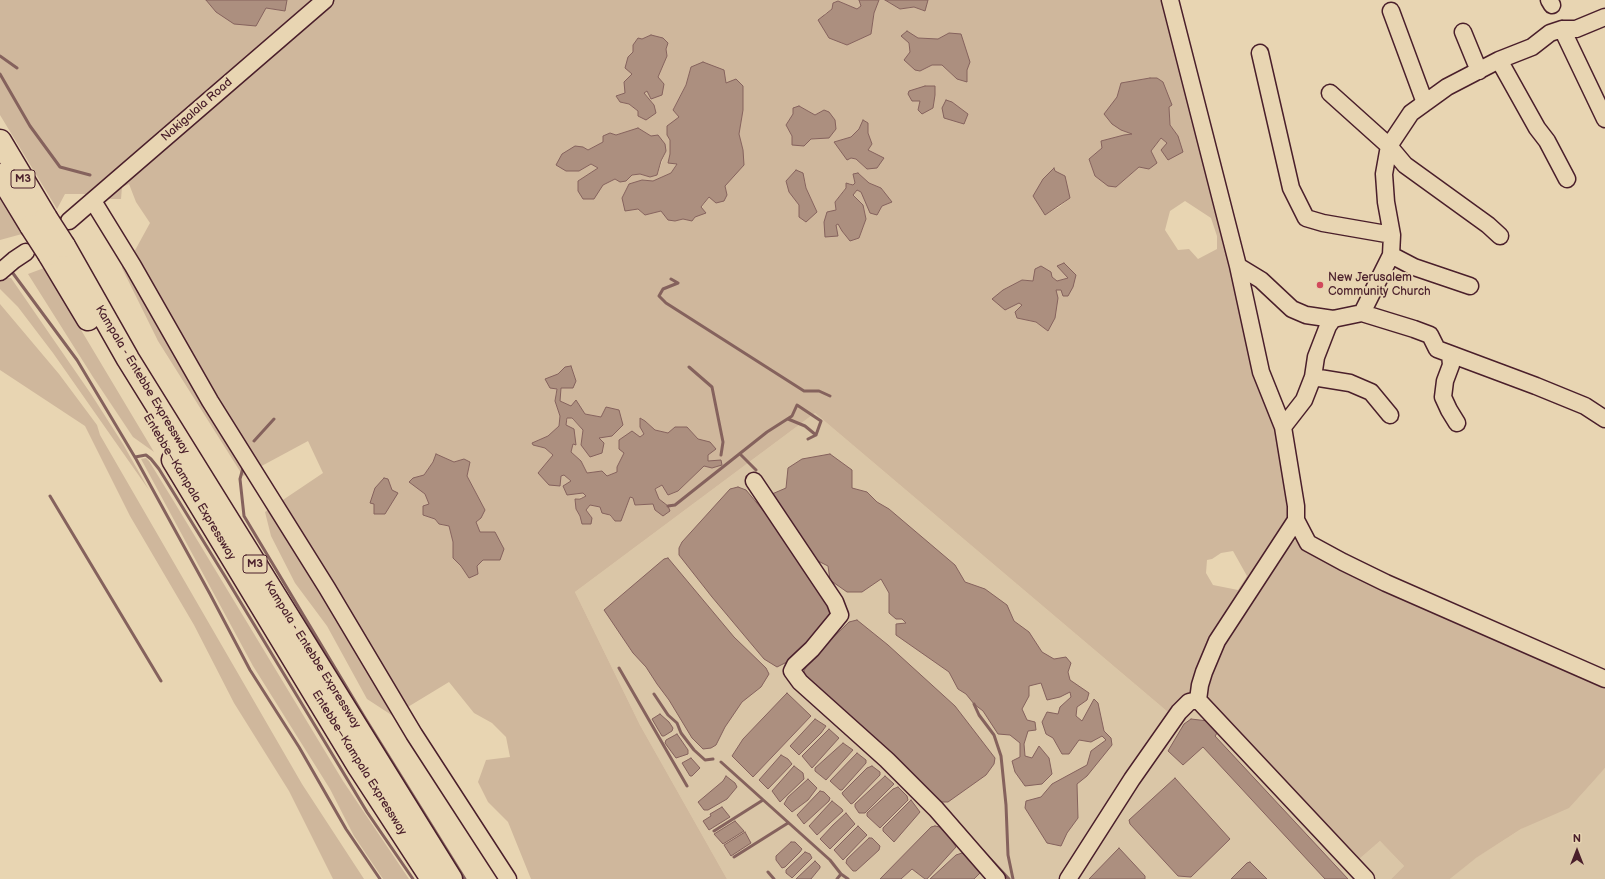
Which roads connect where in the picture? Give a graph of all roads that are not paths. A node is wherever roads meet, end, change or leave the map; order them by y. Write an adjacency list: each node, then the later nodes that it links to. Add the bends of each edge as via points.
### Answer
1 (324, 0): 17 (street, Nakigalala Road)
2 (1170, 0): 25 (street)
3 (1391, 11): 11 (street)
4 (1605, 17): 5 (street, via 1576,29)
5 (1562, 29): 8 (street, via 1550,33 1532,47); 12 (street)
6 (1463, 32): 9 (street)
7 (1260, 53): 20 (street, via 1291,188 1306,218)
8 (1499, 60): 9 (street); 16 (street)
9 (1479, 71): 11 (street, via 1446,87)
10 (1330, 93): 14 (street)
11 (1425, 103): 14 (street, via 1411,114)
12 (1605, 119)
13 (0, 141): 19 (highway, Entebbe–Kampala Expressway / M3)
14 (1389, 146): 20 (street, via 1384,174); 21 (street, via 1405,164)
15 (0, 175): 19 (highway, Entebbe–Kampala Expressway / M3)
16 (1567, 179)
17 (92, 201): 18 (street, Nakigalala Road); 42 (street, via 133,266 210,401 331,594 414,734)
18 (69, 221)
19 (39, 222): 22 (highway, Entebbe–Kampala Expressway / M3, bridge)
20 (1392, 235): 24 (street)
21 (1500, 236)
22 (56, 250): 40 (highway, Entebbe–Kampala Expressway / M3, via 359,767); 41 (highway, Kampala - Entebbe Expressway / M3, via 128,359)
23 (26, 252): 26 (street)
24 (1391, 255): 27 (street); 28 (street)
25 (1238, 266): 29 (street, via 1260,280 1292,309 1306,315); 35 (street, via 1260,372)
26 (0, 272)
27 (1470, 286)
28 (1362, 313): 29 (street); 30 (street, via 1430,335 1437,350)
29 (1334, 319): 31 (street, via 1324,334 1316,357)
30 (1450, 354): 33 (street, via 1585,406); 34 (street, via 1451,366 1445,381 1444,397)
31 (1313, 377): 32 (street, via 1350,384 1371,392); 35 (street, via 1304,400)
32 (1390, 415)
33 (1605, 419)
34 (1457, 423)
35 (1284, 427): 37 (street)
36 (754, 481): 43 (street, via 835,602 840,615 792,670 800,682 887,760 936,809)
37 (1296, 520): 38 (street, via 1308,543 1343,562); 39 (street, via 1217,641 1204,672)
38 (1605, 679)
39 (1198, 700): 44 (street, via 1189,702 1179,712); 45 (street)
40 (432, 879)
41 (451, 879)
42 (508, 879)
43 (997, 879)
44 (1068, 879)
45 (1366, 879)

